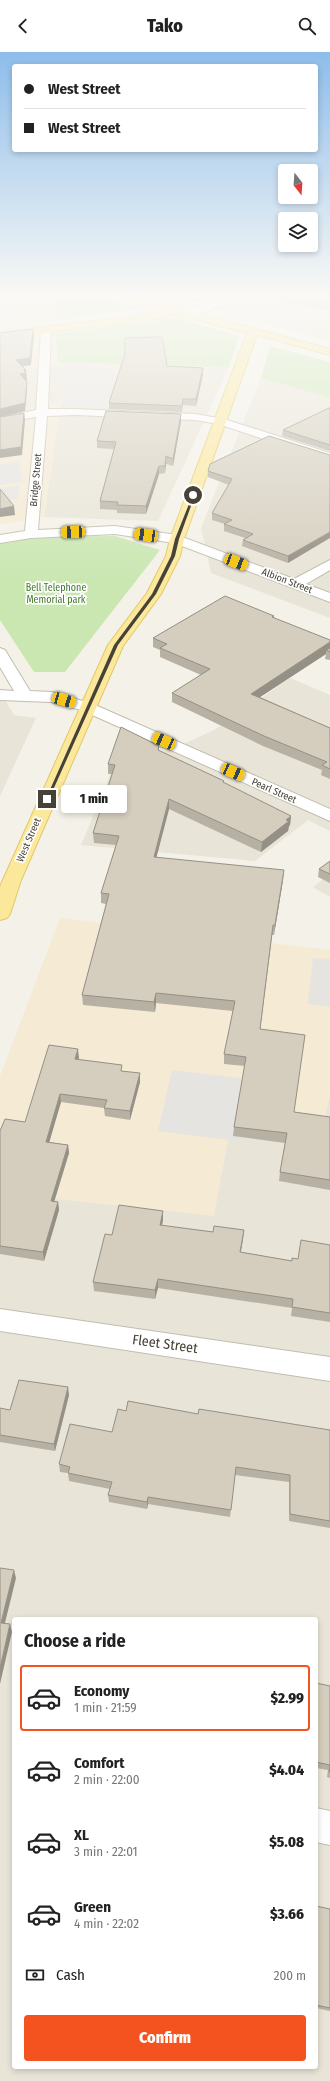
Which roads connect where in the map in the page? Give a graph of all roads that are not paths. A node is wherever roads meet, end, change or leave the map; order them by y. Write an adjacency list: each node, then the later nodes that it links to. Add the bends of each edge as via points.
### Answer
1 (43, 393): 3 (street, Bridge Street)
2 (230, 393): 5 (main road, West Street)
3 (42, 413): 4 (street); 5 (street, via 195,416); 7 (street, Bridge Street)
4 (0, 420)
5 (220, 421): 6 (street); 9 (main road, West Street)
6 (330, 457)
7 (31, 534): 8 (street, Albion Street); 9 (street, Albion Street, via 115,530)
8 (0, 539)
9 (177, 539): 11 (street, Albion Street); 16 (main road, West Street, via 173,556 154,594 116,645)
10 (330, 564): 11 (street)
11 (295, 584): 12 (street, Albion Street)
12 (330, 598)
13 (0, 653): 15 (street)
14 (0, 695): 15 (street, Pearl Street)
15 (24, 695): 16 (street, Pearl Street, via 52,697)
16 (87, 707): 17 (street, Pearl Street); 18 (main road, West Street, via 12,880)
17 (330, 816)
18 (0, 914)
19 (0, 1320): 20 (street, Fleet Street)
20 (330, 1369)
21 (318, 1826): 22 (street)
22 (330, 1828)

